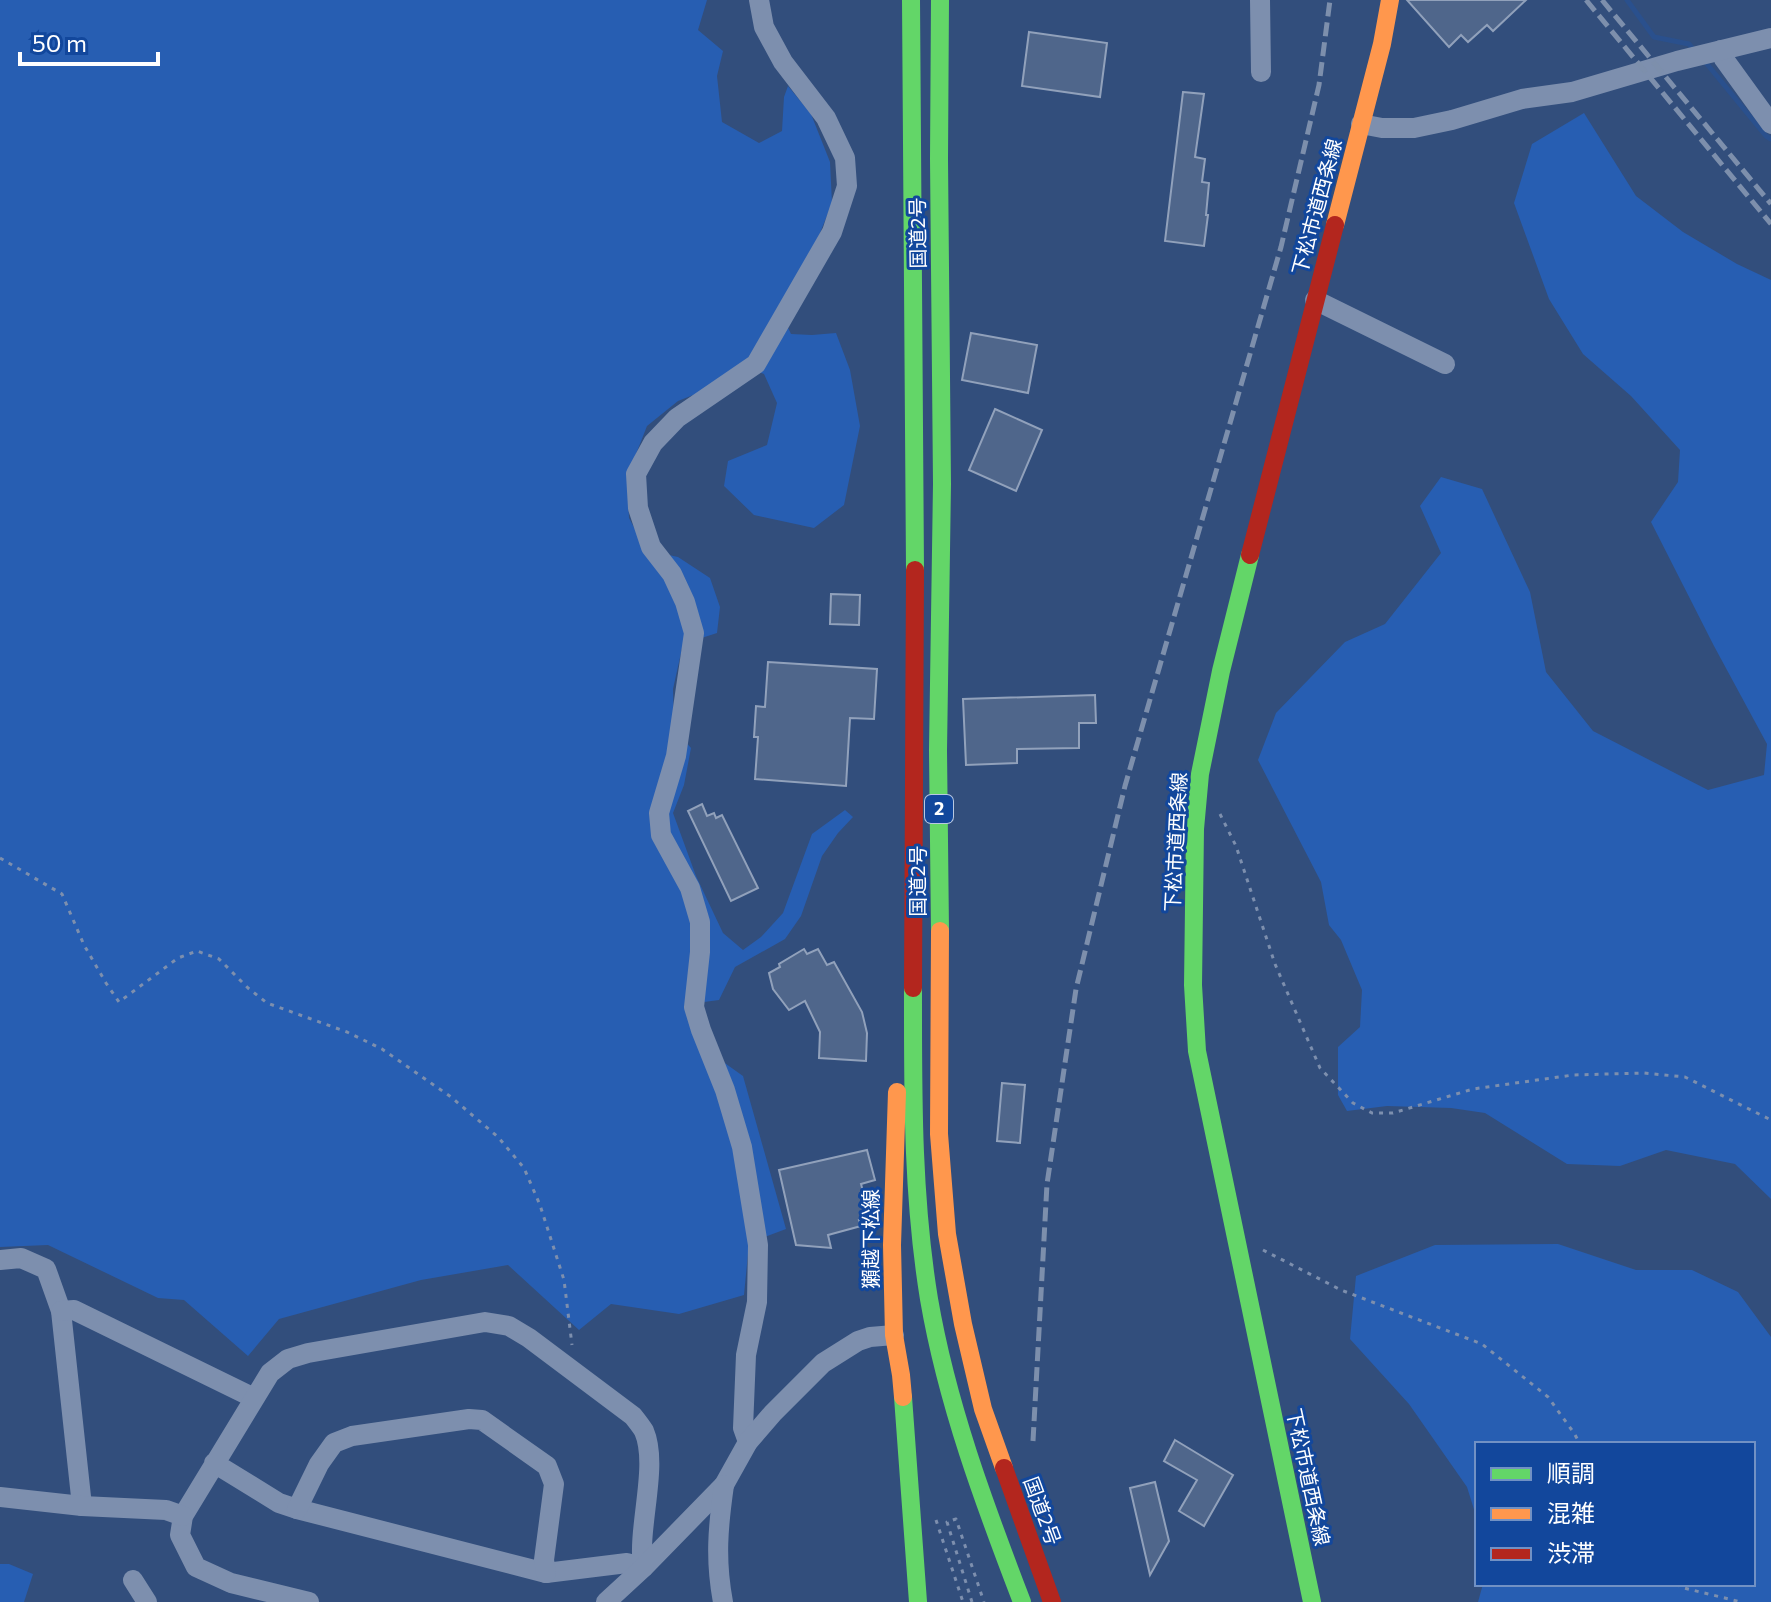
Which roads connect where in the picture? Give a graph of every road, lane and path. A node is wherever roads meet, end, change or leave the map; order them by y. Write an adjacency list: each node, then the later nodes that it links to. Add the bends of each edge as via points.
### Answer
1 (759, 0): 23 (street, via 764,27 777,51 826,118 845,158 847,186 832,232 756,364 677,418 653,443 636,474 638,508 651,547 672,574 694,633 676,756 659,813 661,835 690,888 700,922 694,1007 742,1147 758,1245 757,1302 746,1355 743,1428)
2 (911, 0): 15 (main road, 国道2号 / 2)
3 (940, 0): 45 (main road, 国道2号 / 2, via 939,1134 947,1234 983,1409)
4 (1260, 0): 8 (street)
5 (1390, 0): 9 (main road, 下松市道西条線)
6 (1771, 38): 7 (street)
7 (1721, 50): 9 (street, via 1572,92 1522,99 1414,128); 10 (street)
8 (1261, 72)
9 (1361, 124): 11 (main road, 下松市道西条線)
10 (1771, 124)
11 (1315, 300): 12 (street); 46 (main road, 下松市道西条線, via 1200,774 1193,985 1208,1109)
12 (1445, 364)
13 (1215, 803): 16 (path, via 1320,1068 1353,1103 1372,1113 1393,1113 1473,1089 1573,1075 1644,1073 1685,1077)
14 (0, 858): 21 (path, via 62,894 84,945 119,1002 178,958 197,951 219,959 267,1003 382,1049 498,1137 524,1168 555,1250 564,1280)
15 (913, 876): 20 (main road, 獺越下松線, via 898,1051); 44 (main road, 国道2号 / 2, via 913,1131 923,1255 955,1413)
16 (1771, 1120)
17 (1264, 1250): 24 (path, via 1341,1290 1482,1344 1548,1397)
18 (0, 1260): 19 (street, via 21,1258 46,1269)
19 (61, 1311): 22 (street, via 74,1310); 28 (street)
20 (894, 1335): 23 (street, via 858,1341 823,1363); 40 (main road, 獺越下松線)
21 (574, 1372): 22 (street, via 509,1326 485,1322 288,1359 270,1373); 32 (street, via 633,1416 644,1431 650,1454 640,1551)
22 (254, 1398): 25 (street)
23 (748, 1442): 26 (street)
24 (1579, 1442)
25 (214, 1463): 29 (street); 30 (street)
26 (724, 1485): 32 (street); 39 (street, via 717,1531)
27 (0, 1497): 28 (street)
28 (82, 1506): 30 (street, via 166,1510)
29 (297, 1509): 33 (street); 33 (street, via 334,1443 352,1436 482,1420 547,1466 554,1484)
30 (183, 1516): 37 (street, via 180,1535 196,1567 231,1583)
31 (936, 1520): 41 (path)
32 (643, 1568): 33 (street, via 627,1563); 38 (street)
33 (546, 1573)
34 (133, 1580): 36 (street)
35 (1680, 1586): 47 (path)
36 (147, 1602)
37 (309, 1602)
38 (606, 1602)
39 (723, 1602)
40 (918, 1602)
41 (963, 1602)
42 (972, 1602): 43 (path, via 947,1522 956,1519)
43 (984, 1602)
44 (1022, 1602)
45 (1052, 1602)
46 (1312, 1602)
47 (1741, 1602)

